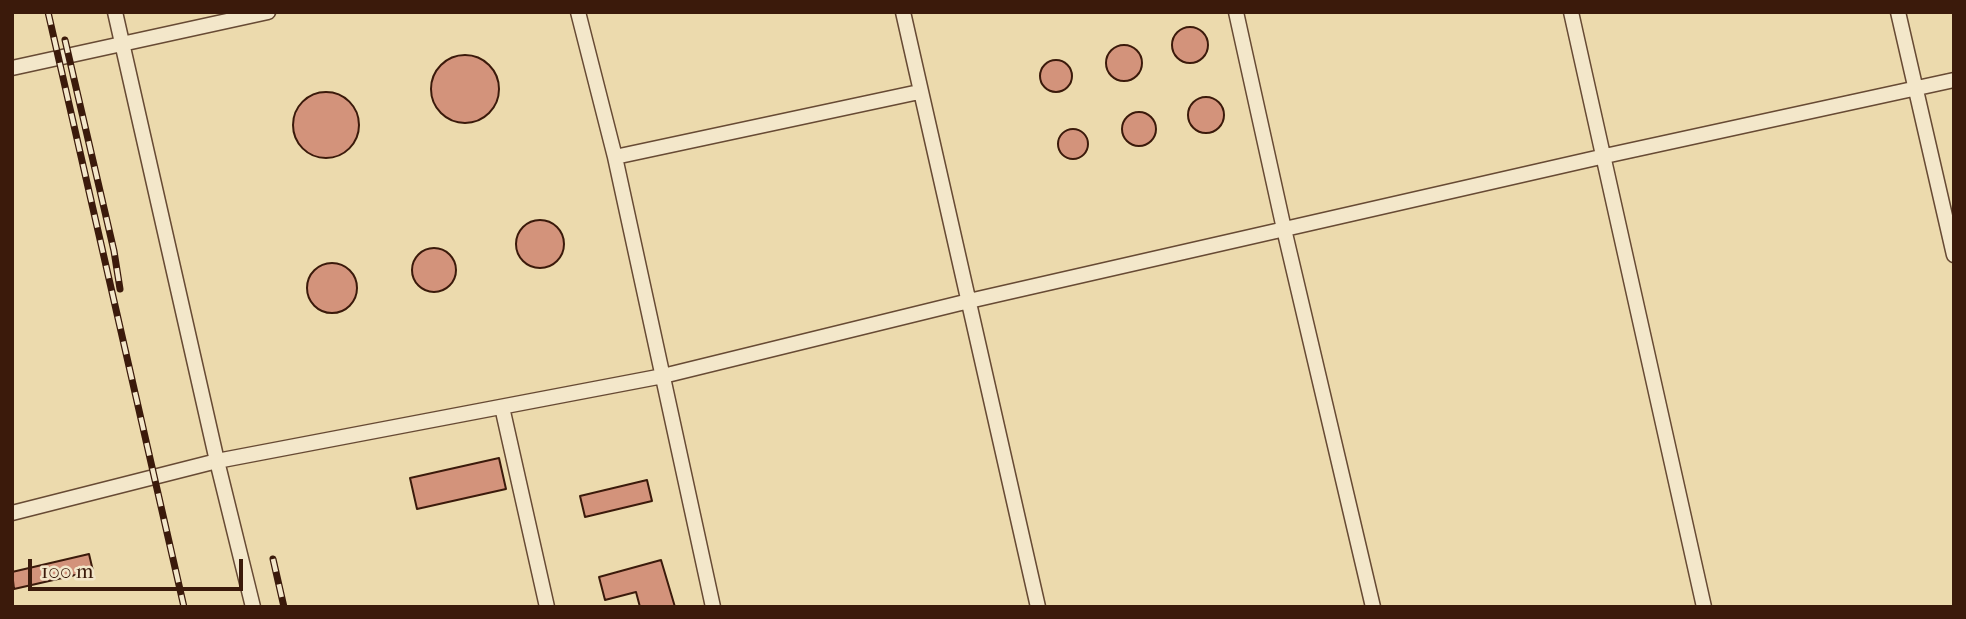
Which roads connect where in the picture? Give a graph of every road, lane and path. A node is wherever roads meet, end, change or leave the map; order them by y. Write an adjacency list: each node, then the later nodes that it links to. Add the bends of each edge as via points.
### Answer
1 (115, 12): 8 (lane)
2 (268, 12): 8 (lane)
3 (578, 12): 14 (lane)
4 (903, 12): 12 (lane)
5 (1237, 12): 15 (lane)
6 (1571, 12): 13 (lane)
7 (1898, 12): 11 (lane)
8 (122, 43): 9 (lane); 20 (lane)
9 (12, 68)
10 (1954, 80): 11 (lane)
11 (1916, 89): 13 (lane); 16 (lane)
12 (919, 92): 14 (lane); 17 (lane)
13 (1605, 156): 15 (lane); 27 (lane)
14 (614, 157): 18 (lane)
15 (1284, 229): 17 (lane); 26 (lane)
16 (1954, 255)
17 (969, 300): 18 (lane); 25 (lane)
18 (663, 376): 19 (lane); 24 (lane)
19 (502, 407): 20 (lane); 23 (lane)
20 (217, 461): 21 (lane); 22 (lane)
21 (12, 513)
22 (253, 607)
23 (547, 607)
24 (713, 607)
25 (1038, 607)
26 (1373, 607)
27 (1704, 607)

